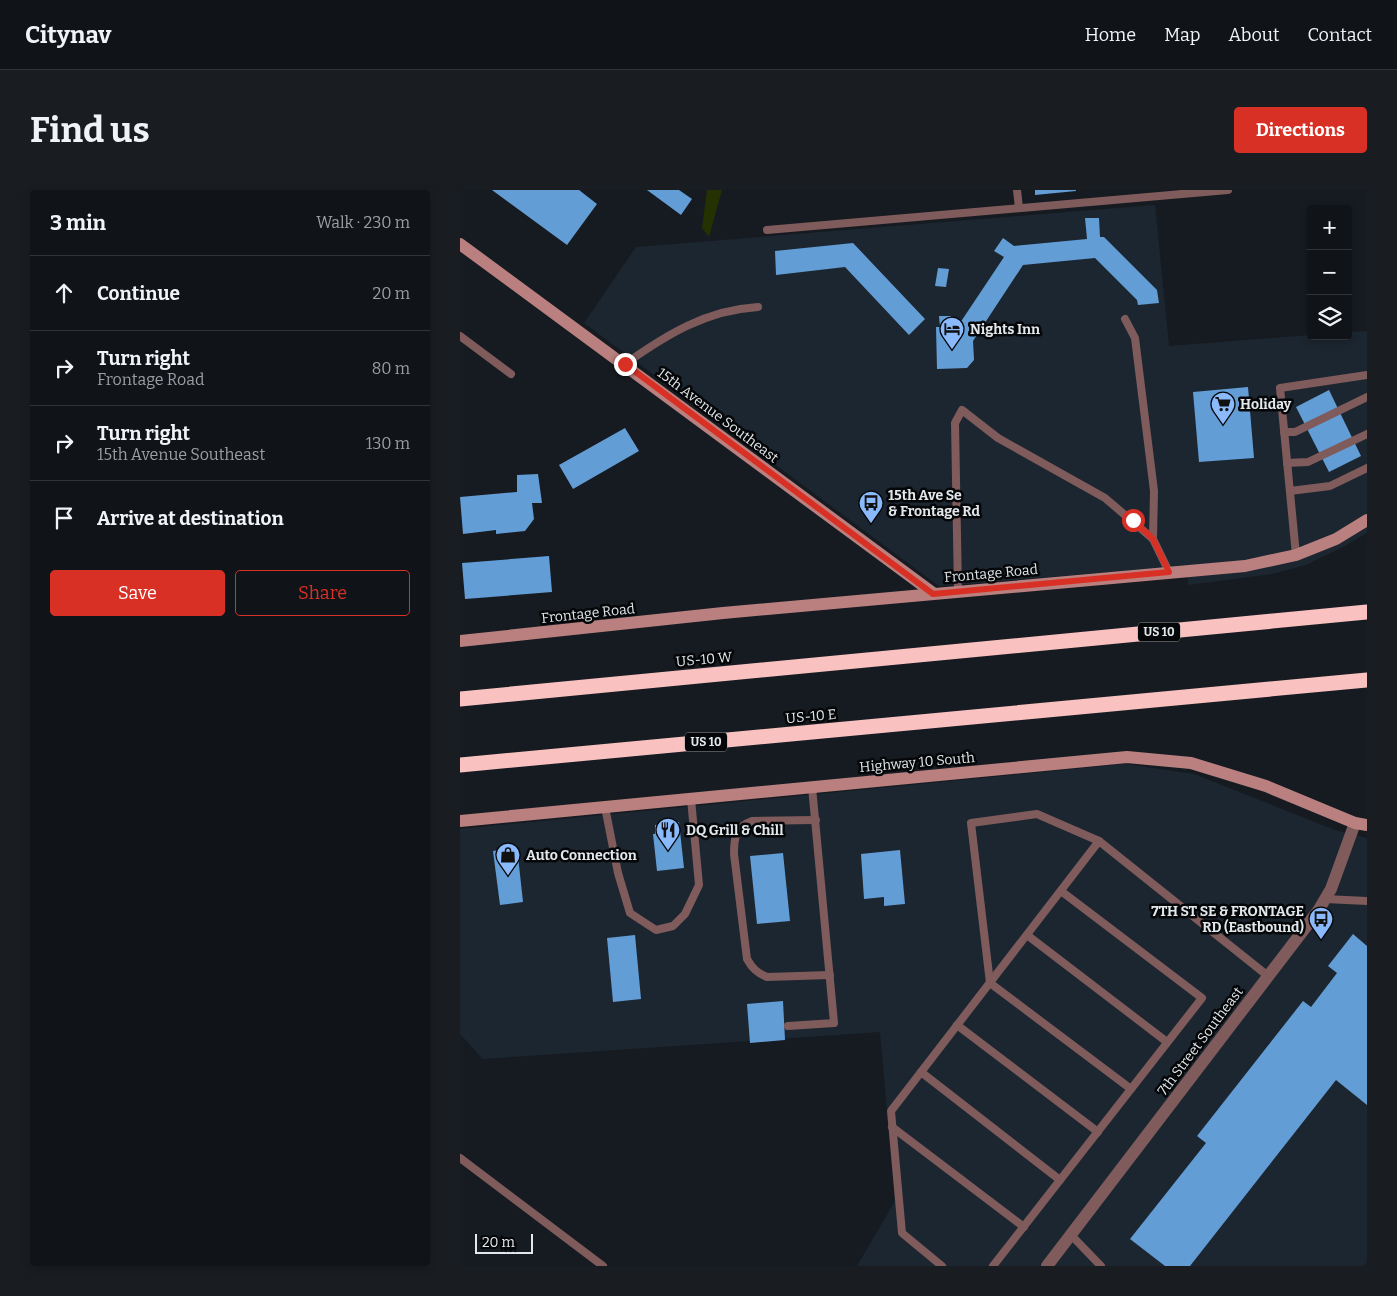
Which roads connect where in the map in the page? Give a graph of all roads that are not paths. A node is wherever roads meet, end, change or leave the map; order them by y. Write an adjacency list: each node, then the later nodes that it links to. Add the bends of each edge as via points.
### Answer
1 (1017, 190): 3 (lane)
2 (1228, 190): 3 (lane)
3 (1018, 208): 4 (lane)
4 (766, 230)
5 (460, 244): 9 (street, 15th Avenue Southeast)
6 (758, 307): 9 (lane, via 736,308 683,326)
7 (1125, 319): 19 (lane, via 1135,338 1153,482)
8 (460, 336): 10 (lane)
9 (625, 364): 23 (street, 15th Avenue Southeast)
10 (511, 374)
11 (1367, 375): 13 (lane, via 1280,388)
12 (1367, 396): 13 (lane, via 1295,432)
13 (1284, 432): 15 (lane)
14 (1367, 434): 15 (lane, via 1308,462)
15 (1287, 463): 17 (lane)
16 (1367, 468): 17 (lane, via 1330,486)
17 (1290, 491): 20 (lane)
18 (1367, 520): 20 (street, Frontage Road, via 1336,539)
19 (1153, 539): 21 (lane); 22 (lane, via 1105,498 998,438 962,410 955,423)
20 (1296, 555): 21 (street, Frontage Road, via 1245,566)
21 (1169, 572): 22 (street, Frontage Road)
22 (958, 591): 23 (street, Frontage Road)
23 (933, 594): 25 (street, Frontage Road)
24 (1367, 612): 27 (highway, US-10 W / US 10)
25 (460, 641)
26 (1367, 680): 28 (highway, US-10 E / US 10)
27 (460, 699)
28 (460, 766)
29 (812, 787): 30 (street, Highway 10 South); 32 (lane); 34 (street, Highway 10 South, via 1128,758 1191,763 1266,786)
30 (691, 799): 31 (street, Highway 10 South); 31 (lane, via 699,885 685,914 674,926 656,930 630,913)
31 (605, 807): 33 (street, Highway 10 South)
32 (816, 820): 40 (lane); 40 (lane, via 745,823 734,837 734,854 750,965 767,977)
33 (460, 821)
34 (1361, 824): 37 (street, 7th Street Southeast)
35 (1100, 842): 36 (lane); 41 (lane); 42 (lane, via 1038,814 971,823)
36 (1061, 891): 39 (lane); 45 (lane, via 1202,998)
37 (1325, 899): 38 (lane); 41 (street, 7th Street Southeast)
38 (1367, 901)
39 (1027, 935): 42 (lane); 45 (lane)
40 (830, 975): 44 (lane, via 834,1023)
41 (1268, 976): 53 (street, 7th Street Southeast)
42 (990, 982): 43 (lane); 47 (lane)
43 (957, 1025): 46 (lane); 49 (lane)
44 (788, 1026)
45 (1167, 1042): 47 (lane)
46 (921, 1072): 48 (lane, via 891,1111); 51 (lane)
47 (1131, 1089): 49 (lane)
48 (892, 1126): 52 (lane); 55 (lane, via 902,1232)
49 (1098, 1132): 51 (lane)
50 (460, 1158): 54 (lane)
51 (1060, 1180): 52 (lane)
52 (1024, 1227): 56 (lane)
53 (1071, 1235): 57 (street, 7th Street Southeast); 58 (lane)
54 (603, 1266)
55 (942, 1266)
56 (994, 1266)
57 (1047, 1266)
58 (1101, 1266)

